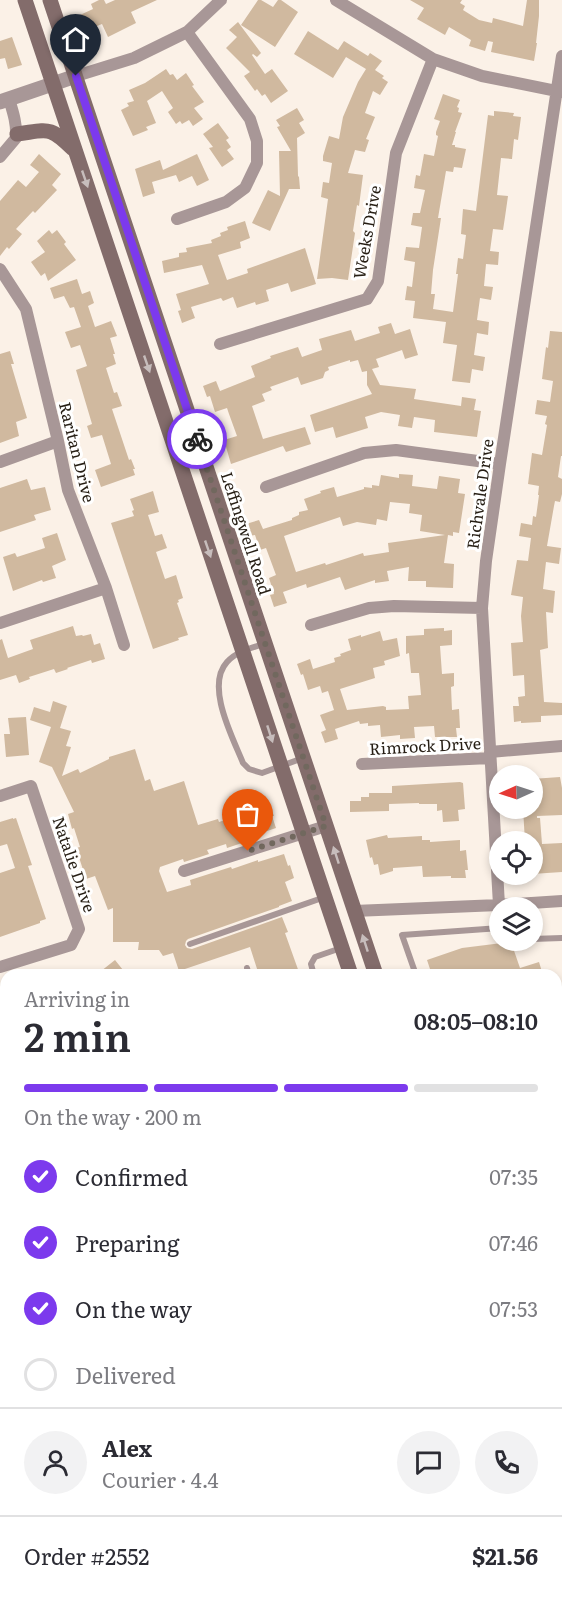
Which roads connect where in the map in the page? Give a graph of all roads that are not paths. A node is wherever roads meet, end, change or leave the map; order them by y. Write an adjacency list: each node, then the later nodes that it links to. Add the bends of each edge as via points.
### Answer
1 (25, 0): 9 (main road)
2 (50, 0): 8 (main road, Leffingwell Road)
3 (221, 0): 5 (street)
4 (336, 0): 7 (street)
5 (187, 32): 8 (street, via 134,58); 15 (street, via 250,119 257,141 257,163 245,188 226,202)
6 (562, 56): 10 (street, Richvale Drive)
7 (433, 59): 10 (street, via 482,76); 17 (street, Weeks Drive, via 396,153 378,281 367,299)
8 (76, 76): 9 (street); 26 (main road, Leffingwell Road)
9 (53, 84): 11 (street); 13 (main road)
10 (560, 92): 20 (street, Richvale Drive)
11 (4, 100): 12 (street, via 15,116)
12 (17, 134): 13 (main road, via 53,132); 14 (street)
13 (75, 151): 28 (main road, one-way to 28)
14 (0, 157)
15 (177, 219)
16 (0, 268): 18 (street, Raritan Drive, via 26,309)
17 (220, 344)
18 (58, 441): 19 (street); 22 (street, Raritan Drive, via 68,490)
19 (0, 462)
20 (500, 464): 21 (street, via 396,450 364,453); 23 (street, Richvale Drive)
21 (266, 487)
22 (106, 588): 24 (street); 27 (street, Raritan Drive)
23 (482, 608): 25 (street, via 394,606); 30 (street, Richvale Drive)
24 (0, 623)
25 (311, 625)
26 (265, 644): 28 (lane); 31 (main road, Leffingwell Road)
27 (124, 645)
28 (243, 651): 33 (main road, one-way to 33); 33 (lane, via 227,662 219,676 221,708 249,769 262,773)
29 (562, 746): 30 (street, Rimrock Drive)
30 (490, 755): 32 (street, Rimrock Drive); 39 (street, Richvale Drive)
31 (303, 758): 33 (lane); 35 (main road, Leffingwell Road)
32 (362, 764)
33 (281, 766): 36 (main road)
34 (0, 796): 49 (street, Natalie Drive, via 31,786 79,929 71,945)
35 (326, 826): 36 (street); 43 (main road, Leffingwell Road, one-way to 35)
36 (304, 833): 37 (street); 38 (main road)
37 (184, 871)
38 (325, 897): 47 (lane); 48 (main road)
39 (499, 897)
40 (562, 901): 41 (street)
41 (543, 902)
42 (489, 905): 43 (street)
43 (354, 911): 52 (main road, Leffingwell Road, one-way to 43)
44 (489, 929): 53 (lane, via 402,935)
45 (562, 938): 46 (lane)
46 (543, 939)
47 (190, 944)
48 (342, 948): 50 (lane, via 315,957); 51 (main road)
49 (0, 968)
50 (312, 969)
51 (349, 969)
52 (374, 969)
53 (414, 969)

